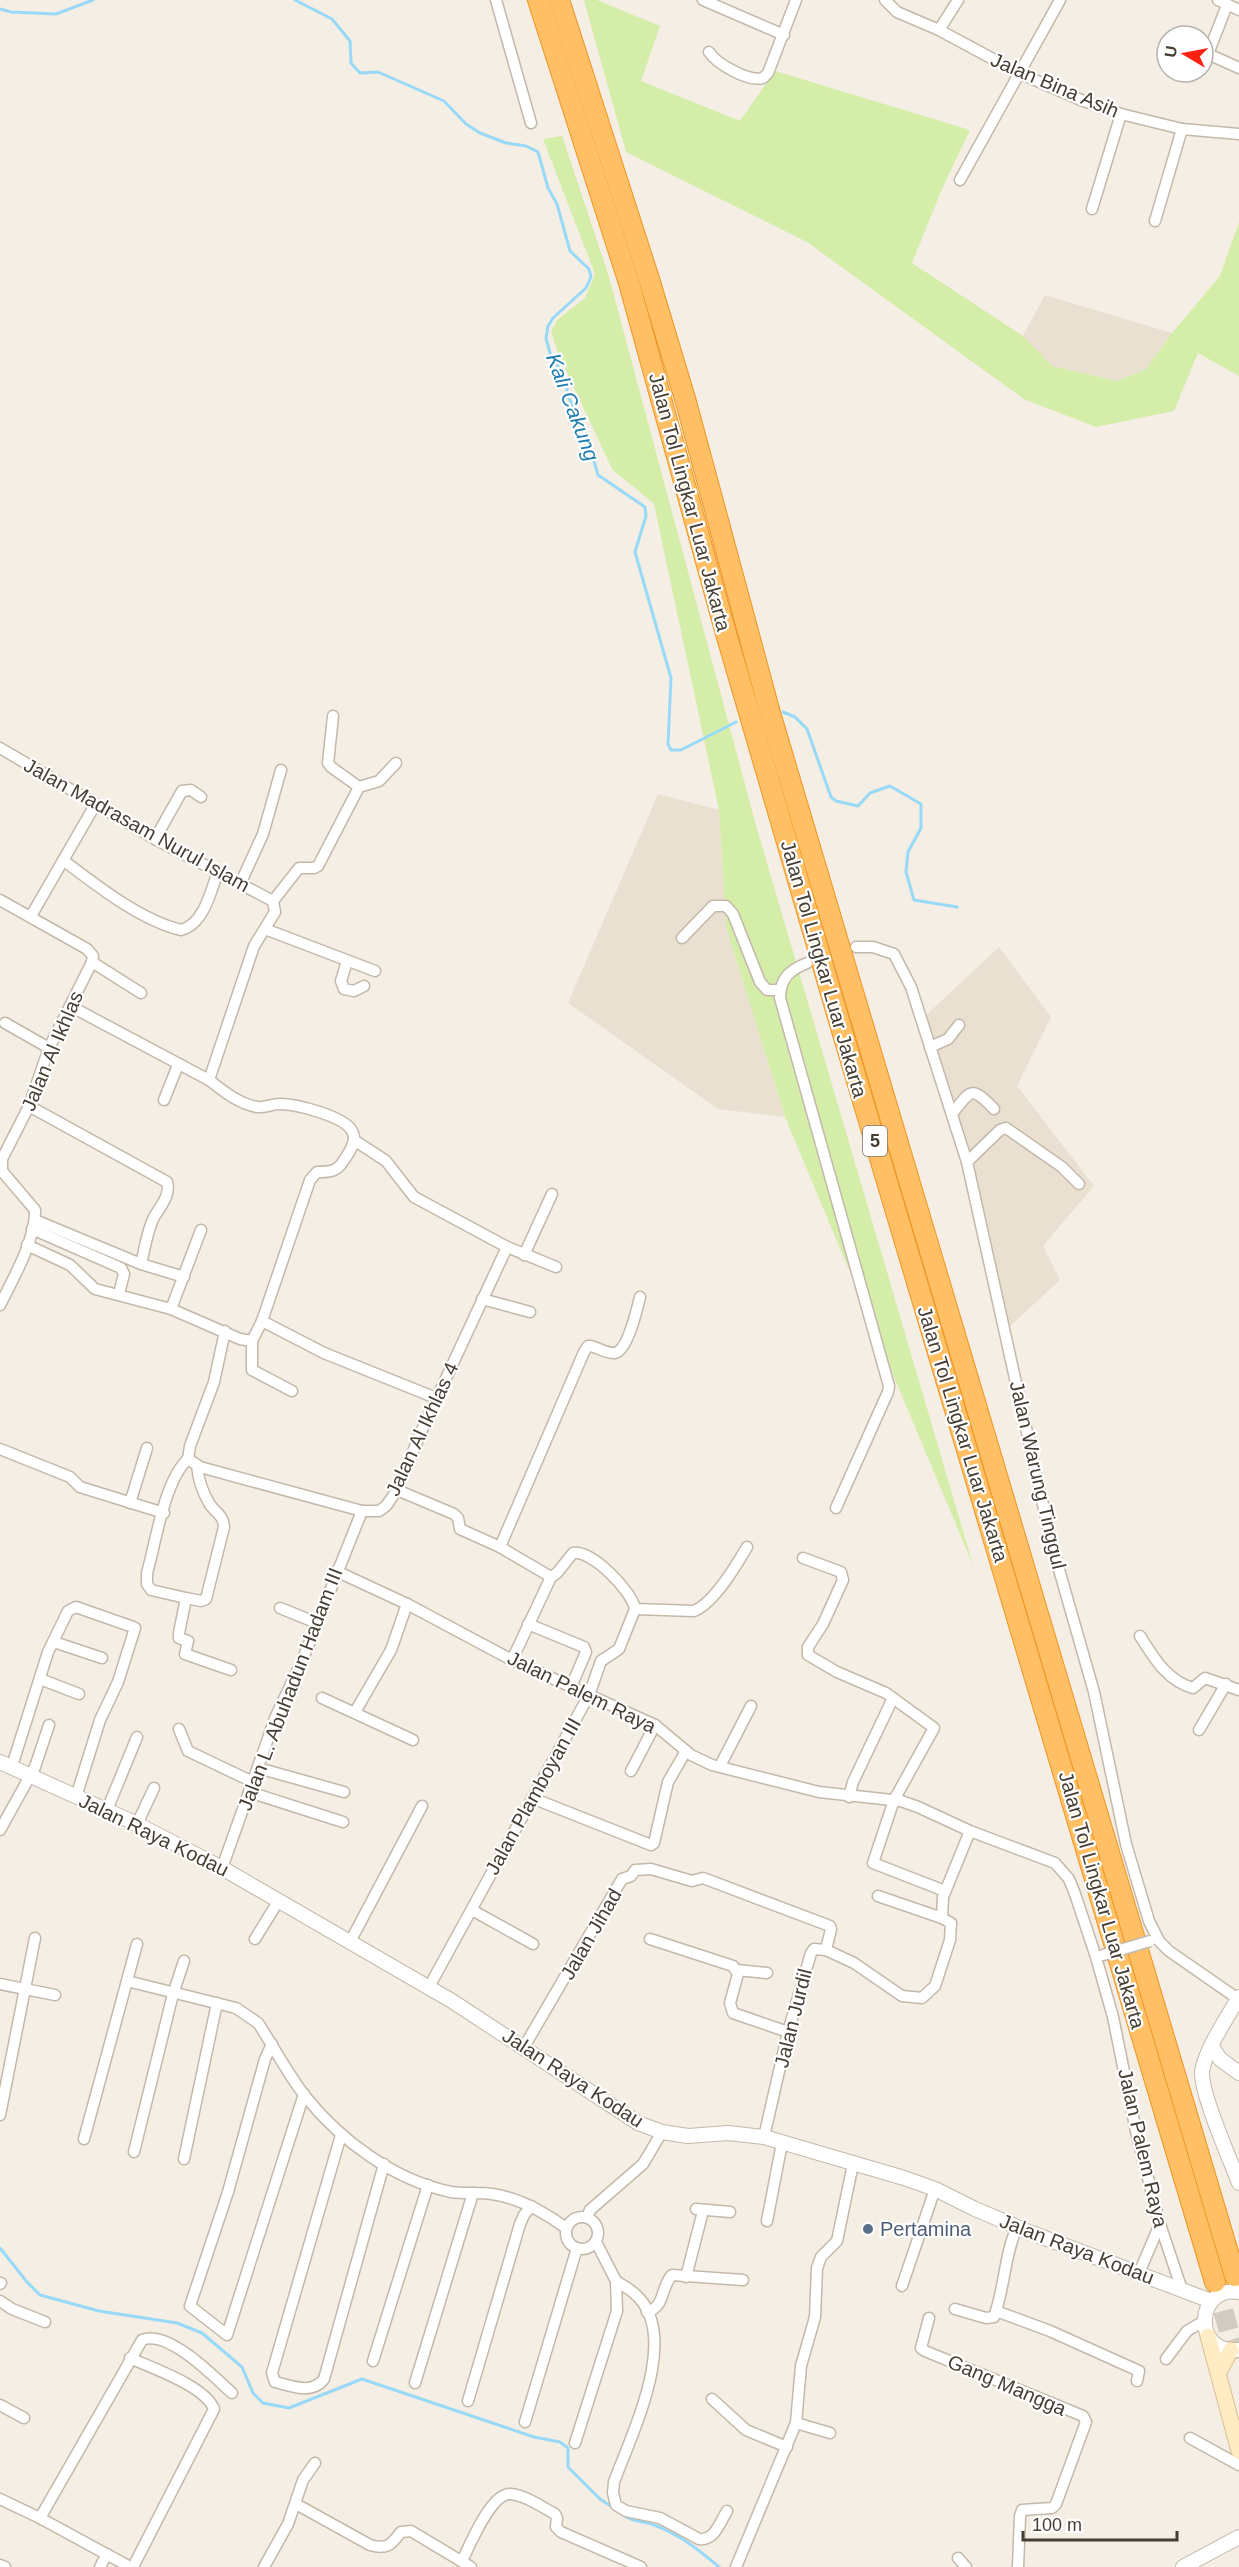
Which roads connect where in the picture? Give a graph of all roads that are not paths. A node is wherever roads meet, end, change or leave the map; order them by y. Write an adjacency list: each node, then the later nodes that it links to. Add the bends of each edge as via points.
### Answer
1 (496, 0): 18 (street)
2 (538, 0): 204 (highway, Jalan Tol Lingkar Luar Jakarta / 5, via 629,284 837,1013)
3 (560, 0): 201 (highway, Jalan Tol Lingkar Luar Jakarta / 5, via 686,402 770,713)
4 (703, 0): 12 (street)
5 (796, 0): 12 (street)
6 (885, 0): 10 (street, Jalan Bina Asih, via 897,12)
7 (957, 0): 10 (street)
8 (1060, 0): 16 (street)
9 (1230, 4): 11 (street)
10 (939, 30): 16 (street, Jalan Bina Asih)
11 (1215, 34)
12 (784, 35): 13 (street, via 768,73 760,79 719,62)
13 (709, 52)
14 (1215, 58): 15 (street)
15 (1239, 68)
16 (1019, 74): 17 (street, Jalan Bina Asih); 21 (street)
17 (1121, 114): 19 (street, Jalan Bina Asih); 22 (street)
18 (531, 123)
19 (1182, 129): 20 (street, Jalan Bina Asih); 23 (street)
20 (1239, 134)
21 (960, 180)
22 (1092, 209)
23 (1155, 221)
24 (333, 716): 28 (street, via 328,763)
25 (0, 748): 30 (street, Jalan Madrasam Nurul Islam)
26 (396, 763): 28 (street, via 379,781)
27 (280, 770): 34 (street, via 263,834)
28 (359, 787): 36 (street, via 318,866 299,868)
29 (201, 797): 31 (street, via 191,790 182,791)
30 (95, 805): 31 (street, Jalan Madrasam Nurul Islam); 32 (street)
31 (155, 839): 33 (street, Jalan Madrasam Nurul Islam)
32 (63, 860): 33 (street, via 104,890 165,926 181,930 194,923 203,909); 37 (street)
33 (218, 871): 34 (street, Jalan Madrasam Nurul Islam)
34 (241, 882): 36 (street, Jalan Madrasam Nurul Islam)
35 (0, 900): 37 (street)
36 (273, 901): 38 (street, via 275,912)
37 (31, 916): 42 (street, via 87,949 93,956)
38 (265, 929): 41 (street); 54 (street, via 254,946)
39 (682, 938): 46 (street, via 713,906 726,906 733,914 760,982 767,990)
40 (856, 947): 51 (street, Jalan Warung Tinggul, via 873,947 894,954 911,987)
41 (348, 961): 44 (street); 45 (street, via 341,981 344,989 354,991)
42 (92, 962): 47 (street); 48 (street, Jalan Al Ikhlas)
43 (807, 963): 46 (street, via 789,970)
44 (375, 971)
45 (364, 986)
46 (780, 990): 88 (street, via 889,1386)
47 (141, 993)
48 (70, 1006): 52 (street, Jalan Al Ikhlas); 53 (street)
49 (5, 1023): 52 (street)
50 (959, 1025): 51 (street, via 948,1039)
51 (930, 1047): 58 (street, Jalan Warung Tinggul)
52 (49, 1048): 56 (street, Jalan Al Ikhlas)
53 (178, 1065): 54 (street); 55 (street)
54 (209, 1080): 59 (street, via 228,1095 256,1107 281,1104 329,1116 346,1124 353,1131)
55 (164, 1100)
56 (29, 1106): 61 (street, Jalan Al Ikhlas, via 2,1159); 69 (street, via 168,1184)
57 (994, 1109): 58 (street, via 973,1092)
58 (952, 1114): 60 (street, Jalan Warung Tinggul)
59 (354, 1140): 67 (street, via 386,1161 414,1197); 78 (street, via 339,1168 334,1172 317,1172 310,1179)
60 (967, 1162): 62 (street, via 1006,1128 1062,1167); 152 (street, Jalan Warung Tinggul, via 1052,1545 1094,1692 1126,1844)
61 (1, 1171): 64 (street, Jalan Al Ikhlas, via 35,1210)
62 (1079, 1184)
63 (552, 1194): 68 (street)
64 (34, 1224): 66 (street); 69 (street); 72 (street, via 121,1268 124,1274)
65 (201, 1230): 71 (street)
66 (27, 1245): 72 (street, via 70,1265 95,1289); 75 (street)
67 (507, 1247): 68 (street); 74 (street, Jalan Al Ikhlas 4)
68 (525, 1255): 70 (street)
69 (142, 1259): 71 (street)
70 (556, 1267)
71 (184, 1277): 76 (street)
72 (119, 1294): 76 (street)
73 (640, 1297): 91 (street, via 621,1350 610,1353 588,1346 584,1352)
74 (482, 1299): 77 (street); 82 (street, Jalan Al Ikhlas 4)
75 (0, 1305)
76 (171, 1309): 79 (street)
77 (530, 1312)
78 (262, 1321): 80 (street); 82 (street, via 324,1353)
79 (225, 1331): 80 (street); 85 (street, via 214,1382 190,1446)
80 (252, 1341): 81 (street, via 252,1370)
81 (292, 1391)
82 (436, 1398): 86 (street, Jalan Al Ikhlas 4)
83 (147, 1448): 87 (street)
84 (0, 1449): 87 (street, via 70,1478 80,1487)
85 (193, 1462): 89 (street, Jalan Al Ikhlas 4); 90 (street, via 182,1465 173,1480); 96 (street, via 210,1505 224,1520 224,1527 207,1599)
86 (397, 1490): 89 (street, Jalan Al Ikhlas 4, via 386,1506); 91 (street, via 454,1514 460,1529)
87 (130, 1503): 90 (street)
88 (836, 1508)
89 (362, 1511): 94 (street, Jalan L. Abuhadun Hadam III)
90 (164, 1513): 96 (street, via 147,1584 151,1590)
91 (500, 1547): 95 (street)
92 (747, 1547): 99 (street, via 702,1608)
93 (803, 1558): 114 (street, via 843,1575 808,1647 808,1655)
94 (336, 1571): 97 (street, Jalan Palem Raya); 100 (street, Jalan L. Abuhadun Hadam III)
95 (551, 1577): 99 (street, via 573,1553 580,1553 617,1581 631,1596); 101 (street)
96 (186, 1598): 106 (street, via 179,1633 179,1638 188,1641 185,1654)
97 (407, 1604): 105 (street, Jalan Palem Raya); 116 (street, via 391,1650)
98 (280, 1608): 100 (street)
99 (635, 1609): 112 (street, Jalan Plamboyan III, via 619,1649 602,1661)
100 (317, 1623): 126 (street, Jalan L. Abuhadun Hadam III)
101 (528, 1624): 105 (street); 109 (street, via 584,1647 586,1652)
102 (1140, 1636): 108 (street, via 1174,1680 1191,1688 1206,1678)
103 (54, 1642): 104 (street); 107 (street); 132 (street, via 73,1607 135,1628)
104 (102, 1658)
105 (512, 1660): 109 (street, Jalan Palem Raya)
106 (231, 1670)
107 (40, 1679): 111 (street); 124 (street)
108 (1226, 1684): 110 (street); 120 (street)
109 (572, 1687): 112 (street, Jalan Palem Raya)
110 (1239, 1690)
111 (79, 1694)
112 (589, 1695): 118 (street, Jalan Palem Raya); 134 (street, Jalan Plamboyan III)
113 (322, 1698): 116 (street)
114 (893, 1698): 133 (street); 135 (street, via 934,1728)
115 (751, 1706): 125 (street)
116 (355, 1712): 122 (street)
117 (49, 1725): 128 (street)
118 (655, 1725): 123 (street, Jalan Palem Raya); 127 (street)
119 (179, 1729): 129 (street, via 188,1751)
120 (1199, 1730)
121 (137, 1737): 137 (street)
122 (413, 1740)
123 (686, 1751): 125 (street, Jalan Palem Raya); 134 (street, via 668,1782 651,1845)
124 (6, 1764): 128 (street, Jalan Raya Kodau)
125 (720, 1766): 133 (street, Jalan Palem Raya)
126 (258, 1768): 129 (street, Jalan L. Abuhadun Hadam III); 131 (street)
127 (631, 1771)
128 (31, 1775): 132 (street, Jalan Raya Kodau); 140 (street)
129 (251, 1787): 138 (street); 142 (street, Jalan L. Abuhadun Hadam III)
130 (154, 1788): 139 (street)
131 (344, 1792)
132 (76, 1797): 137 (street, Jalan Raya Kodau)
133 (849, 1797): 135 (street, Jalan Palem Raya)
134 (532, 1798): 146 (street, Jalan Plamboyan III)
135 (894, 1800): 141 (street, Jalan Palem Raya); 143 (street, via 874,1864)
136 (422, 1806): 151 (street)
137 (107, 1810): 139 (street, Jalan Raya Kodau)
138 (343, 1822)
139 (137, 1824): 142 (street, Jalan Raya Kodau)
140 (0, 1830)
141 (970, 1831): 143 (street); 156 (street, Jalan Palem Raya, via 1055,1863 1069,1880)
142 (222, 1868): 145 (street, Jalan Raya Kodau)
143 (945, 1891): 147 (street)
144 (878, 1896): 147 (street)
145 (279, 1900): 149 (street); 151 (street, Jalan Raya Kodau)
146 (472, 1910): 154 (street); 162 (street, Jalan Plamboyan III)
147 (942, 1918): 155 (street, Jalan Jurdil, via 951,1923 950,1940 935,1986 922,1998 902,1996 854,1963)
148 (35, 1938): 163 (street)
149 (255, 1939)
150 (650, 1939): 158 (street)
151 (350, 1941): 162 (street, Jalan Raya Kodau)
152 (1155, 1941): 156 (street, bridge); 166 (street, Jalan Warung Tinggul)
153 (137, 1944): 160 (street)
154 (533, 1944)
155 (826, 1950): 168 (street, Jalan Jurdil, via 814,1949 810,1953); 171 (street, Jalan Jihad, via 831,1929 827,1925 703,1878 692,1881 651,1869 635,1870 622,1879)
156 (1098, 1957): 192 (street, Jalan Palem Raya)
157 (184, 1961): 164 (street)
158 (737, 1970): 159 (street); 168 (street, via 729,2003 733,2013)
159 (767, 1973)
160 (127, 1981): 164 (street); 178 (street)
161 (0, 1984): 163 (street)
162 (429, 1987): 171 (street, Jalan Raya Kodau)
163 (25, 1989): 165 (street); 174 (street)
164 (173, 1994): 167 (street); 180 (street)
165 (55, 1995)
166 (1239, 1998): 170 (street)
167 (217, 2003): 169 (street, via 248,2015); 181 (street)
168 (788, 2032): 177 (street, Jalan Jurdil)
169 (272, 2044): 173 (street); 173 (street, via 190,2306 227,2335)
170 (1212, 2047): 172 (street, via 1220,2059); 184 (street, via 1202,2074 1205,2092)
171 (524, 2048): 175 (street, Jalan Raya Kodau, via 623,2115)
172 (1239, 2073)
173 (304, 2094): 176 (street)
174 (0, 2115)
175 (662, 2132): 177 (street, Jalan Raya Kodau); 190 (street, via 643,2164 610,2194)
176 (341, 2135): 182 (street); 182 (street, via 272,2373 276,2382 304,2389 314,2388 324,2379)
177 (764, 2137): 179 (street, Jalan Raya Kodau)
178 (84, 2139)
179 (782, 2143): 183 (street, Jalan Raya Kodau); 191 (street)
180 (134, 2152)
181 (184, 2159)
182 (384, 2164): 185 (street)
183 (853, 2164): 186 (street, Jalan Raya Kodau); 225 (street, via 837,2241 821,2257 817,2268 815,2317 801,2366)
184 (1239, 2182)
185 (428, 2185): 187 (street); 215 (street)
186 (935, 2189): 193 (street, Jalan Raya Kodau); 202 (street)
187 (473, 2193): 188 (street, via 493,2194); 218 (street)
188 (531, 2206): 194 (street); 221 (street, via 520,2224)
189 (730, 2212): 198 (street, via 700,2210)
190 (591, 2220): 194 (street, via 577,2217); 195 (street, via 599,2232)
191 (767, 2222)
192 (1160, 2224): 197 (street); 203 (street, Jalan Palem Raya)
193 (1017, 2227): 197 (street, Jalan Raya Kodau); 207 (street)
194 (566, 2228): 196 (street, via 569,2243)
195 (596, 2242): 196 (street, via 588,2248); 200 (street)
196 (578, 2248): 224 (street)
197 (1139, 2273): 203 (street, Jalan Raya Kodau)
198 (686, 2277): 199 (street); 208 (street, via 672,2275 656,2309)
199 (743, 2280)
200 (616, 2281): 208 (street, via 636,2294); 228 (street, via 617,2311)
201 (1237, 2284): 204 (street, via 1222,2294)
202 (902, 2286)
203 (1184, 2291): 204 (street, Jalan Raya Kodau); 211 (street)
204 (1213, 2292): 211 (street)
205 (0, 2301): 210 (street)
206 (955, 2309): 207 (street, via 991,2319)
207 (996, 2311): 217 (street, via 1138,2371)
208 (647, 2312): 235 (street, via 654,2328 654,2364 614,2482 616,2505 660,2518 706,2540 712,2537)
209 (929, 2318): 249 (street, Gang Mangga, via 921,2348 925,2351 1083,2416 1086,2422 1056,2504 1052,2508 1022,2510)
210 (45, 2322)
211 (1205, 2325): 212 (street, via 1222,2348); 214 (street, via 1186,2331); 216 (main road)
212 (1235, 2350): 216 (main road)
213 (130, 2358): 219 (street, via 142,2340 154,2339 185,2351); 236 (street); 244 (street, via 193,2388 210,2400 214,2409)
214 (1166, 2359)
215 (372, 2361)
216 (1219, 2372): 230 (main road)
217 (1137, 2381)
218 (416, 2383)
219 (232, 2393)
220 (712, 2399): 229 (street, via 746,2430)
221 (468, 2401)
222 (0, 2405): 223 (street)
223 (24, 2418)
224 (525, 2422)
225 (796, 2423): 226 (street); 229 (street)
226 (830, 2433)
227 (1190, 2438): 232 (street)
228 (575, 2443)
229 (787, 2447): 247 (street)
230 (1239, 2451)
231 (315, 2463): 234 (street, via 303,2480)
232 (1239, 2465)
233 (0, 2499): 236 (street)
234 (296, 2504): 240 (street, via 370,2545 387,2547 408,2530); 245 (street)
235 (727, 2511)
236 (40, 2518): 238 (street)
237 (1239, 2537): 250 (street)
238 (107, 2554): 243 (street); 244 (street)
239 (958, 2558): 248 (street)
240 (466, 2564): 246 (street, via 487,2512 498,2499 510,2494 555,2514 561,2532)
241 (0, 2565): 242 (street)
242 (5, 2567)
243 (100, 2567)
244 (132, 2567)
245 (264, 2567)
246 (641, 2567)
247 (736, 2567)
248 (966, 2567)
249 (1018, 2567)
250 (1183, 2567)

